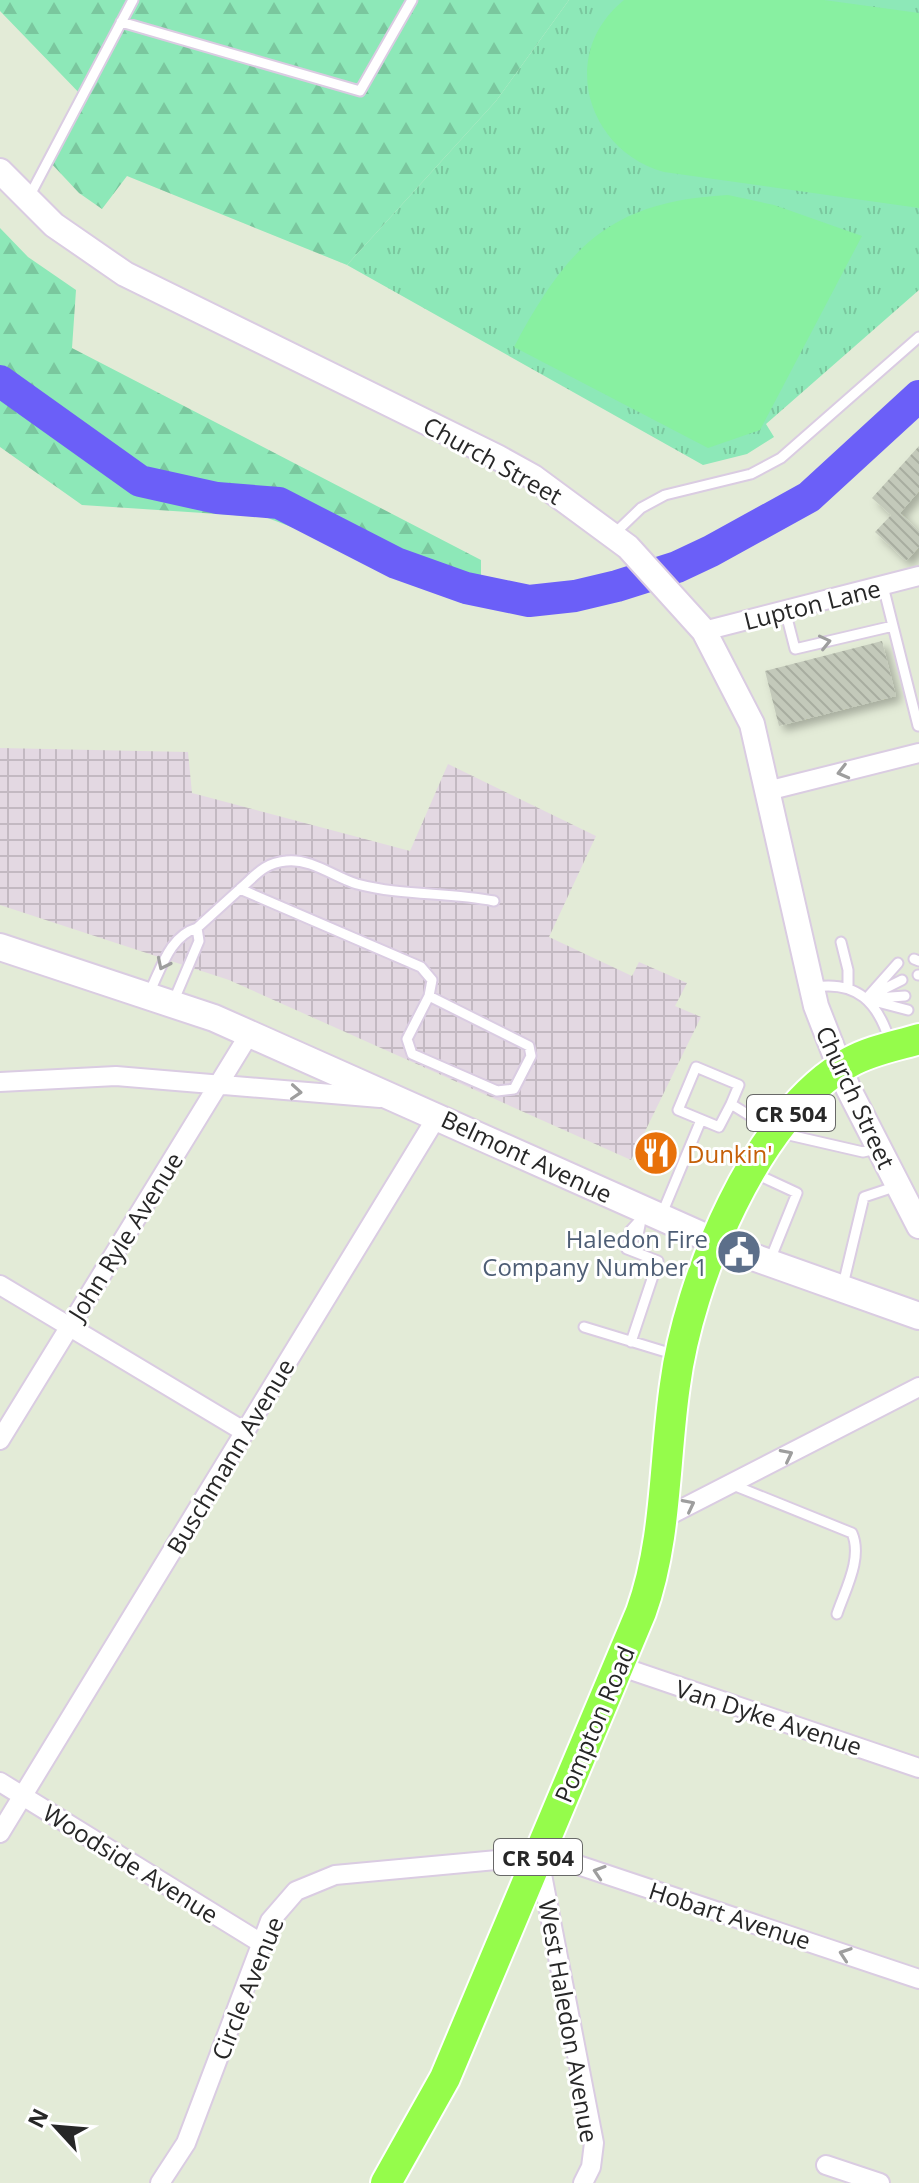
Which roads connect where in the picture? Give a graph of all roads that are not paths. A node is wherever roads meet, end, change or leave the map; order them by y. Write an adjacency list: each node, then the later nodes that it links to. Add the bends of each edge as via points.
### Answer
1 (133, 0): 3 (lane)
2 (412, 0): 3 (lane, via 360,91)
3 (121, 22): 5 (lane)
4 (0, 171): 5 (street, Church Street)
5 (28, 200): 7 (street, Church Street, via 54,225 125,274 497,457)
6 (919, 337): 7 (lane, via 781,458 751,474 665,495 641,508)
7 (621, 541): 12 (street, Church Street)
8 (919, 576): 9 (street, Lupton Lane)
9 (883, 586): 10 (street, Lupton Lane); 11 (lane)
10 (785, 610): 11 (lane, one-way to 11, via 795,649); 12 (street, Lupton Lane)
11 (893, 626): 13 (lane)
12 (704, 631): 15 (street, Church Street, via 752,724)
13 (918, 726)
14 (919, 753): 15 (street, one-way to 15)
15 (767, 791): 24 (street, Church Street)
16 (240, 889): 17 (lane, via 265,865 289,860 357,884); 18 (lane); 25 (lane, via 421,967 432,980)
17 (494, 901)
18 (197, 928): 27 (lane, via 199,941); 27 (lane, one-way to 27, via 182,933 174,943)
19 (841, 942): 23 (lane)
20 (0, 947): 27 (main road, Belmont Avenue)
21 (898, 963): 28 (lane)
22 (902, 980): 28 (lane)
23 (848, 986): 24 (lane); 28 (lane)
24 (812, 987): 32 (street, Church Street)
25 (429, 996): 25 (lane, via 529,1046 531,1056 514,1089 497,1091 412,1054 407,1039)
26 (905, 996): 28 (lane)
27 (160, 999): 30 (main road, Belmont Avenue)
28 (866, 999): 29 (lane); 31 (lane, via 886,1028)
29 (908, 1010)
30 (250, 1033): 34 (street, John Ryle Avenue); 35 (main road, Belmont Avenue)
31 (905, 1043): 32 (main road, CR 504)
32 (839, 1069): 39 (main road, CR 504); 40 (street, Church Street)
33 (0, 1082): 34 (street, Belmont Avenue, via 116,1076)
34 (218, 1086): 35 (street, Belmont Avenue, one-way to 35); 50 (street, John Ryle Avenue)
35 (403, 1100): 37 (main road, Belmont Avenue)
36 (731, 1104): 38 (lane, via 719,1127); 38 (lane, via 739,1085 696,1067 678,1110); 39 (lane)
37 (438, 1115): 43 (main road, Belmont Avenue); 55 (street, Buschmann Avenue)
38 (701, 1120): 43 (lane)
39 (776, 1132): 40 (lane, via 863,1152); 41 (main road, CR 504)
40 (878, 1148): 42 (street, Church Street)
41 (749, 1171): 45 (main road, CR 504); 46 (lane, via 797,1193)
42 (898, 1186): 44 (street, Church Street); 48 (lane, via 864,1197)
43 (648, 1216): 45 (main road, Belmont Avenue); 52 (lane, via 630,1231 627,1249 658,1261)
44 (919, 1226)
45 (716, 1243): 46 (main road, Belmont Avenue); 53 (main road, CR 504)
46 (769, 1263): 48 (main road, Belmont Avenue)
47 (0, 1285): 50 (street)
48 (842, 1288): 49 (main road, Belmont Avenue)
49 (919, 1316)
50 (70, 1325): 55 (street); 56 (street, John Ryle Avenue)
51 (584, 1327): 52 (lane)
52 (631, 1342): 53 (lane)
53 (680, 1355): 58 (main road, CR 504)
54 (919, 1387): 57 (street, one-way to 54)
55 (245, 1432): 63 (street, Buschmann Avenue)
56 (0, 1440)
57 (724, 1487): 58 (street, one-way to 57); 59 (lane, via 852,1533 856,1556)
58 (660, 1520): 60 (main road, Pompton Road / CR 504, via 650,1588)
59 (837, 1614)
60 (619, 1666): 61 (street, Van Dyke Avenue); 65 (main road, Pompton Road / CR 504)
61 (919, 1768)
62 (0, 1782): 63 (street, Woodside Avenue)
63 (22, 1796): 64 (street, Buschmann Avenue); 66 (street, Woodside Avenue)
64 (0, 1833)
65 (539, 1856): 66 (street, Circle Avenue, via 314,1881 281,1904); 67 (street, Hobart Avenue, one-way to 65); 70 (main road, Pompton Road / CR 504, via 445,2078); 71 (street, West Haledon Avenue, via 594,2143)
66 (261, 1943): 69 (street, Circle Avenue, via 186,2143)
67 (919, 1979)
68 (826, 2165): 72 (street)
69 (160, 2183)
70 (386, 2183)
71 (583, 2183)
72 (880, 2183)

